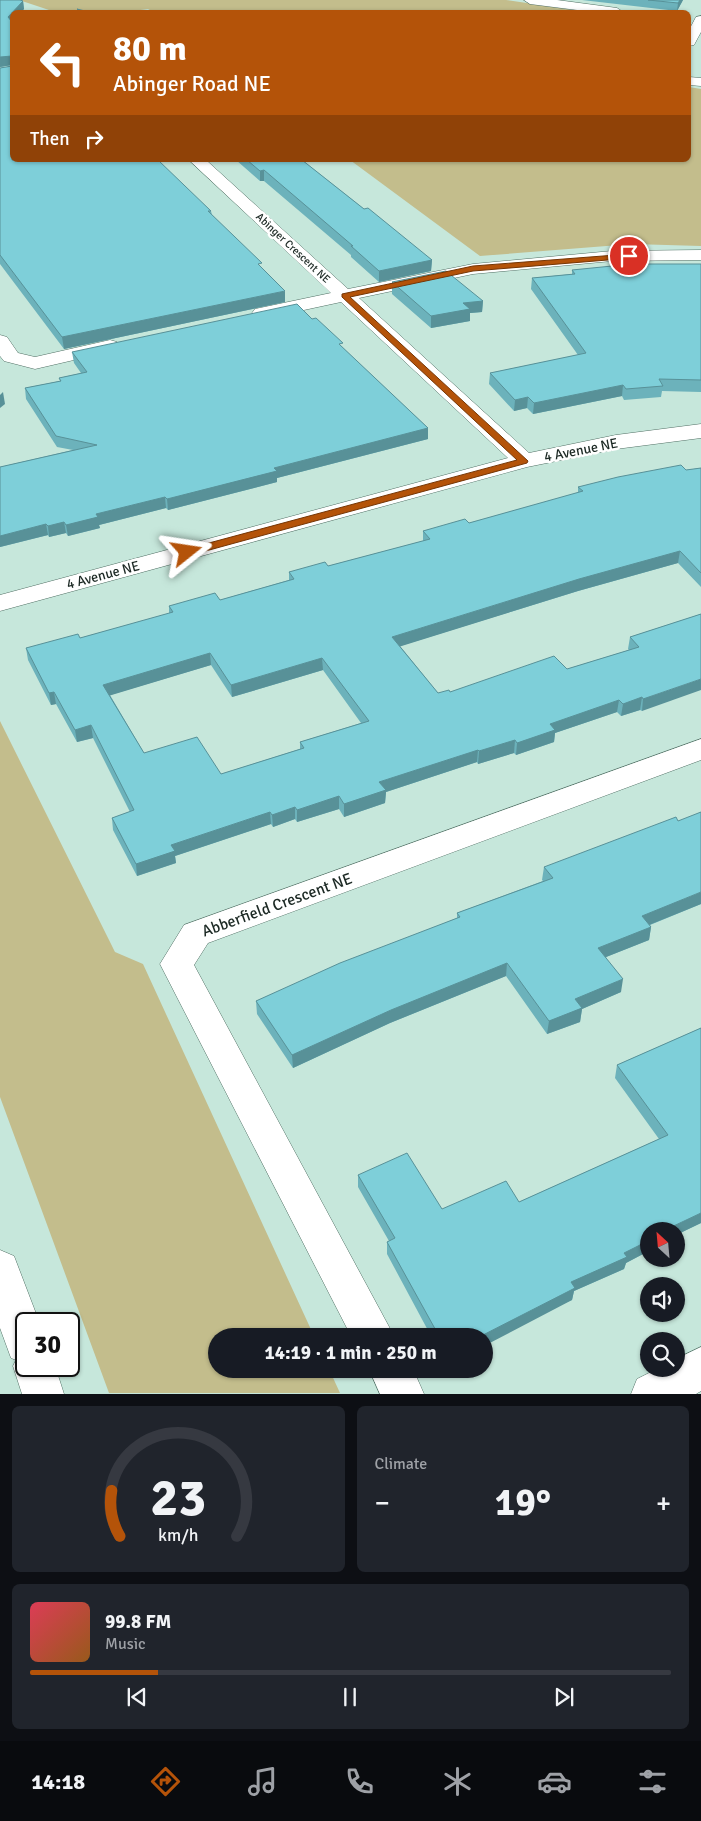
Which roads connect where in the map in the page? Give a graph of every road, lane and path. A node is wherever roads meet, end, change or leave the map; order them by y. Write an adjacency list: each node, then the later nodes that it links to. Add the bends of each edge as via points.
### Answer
1 (530, 0): 2 (street)
2 (602, 10)
3 (696, 21): 4 (street)
4 (691, 36)
5 (199, 162): 7 (street, Abinger Crescent NE)
6 (701, 255): 7 (street, via 612,256 473,269)
7 (345, 296): 8 (street, Abinger Crescent NE); 12 (street)
8 (247, 316)
9 (131, 341): 10 (street, via 35,363 10,357)
10 (0, 342)
11 (701, 431): 12 (street, 4 Avenue NE, via 616,442)
12 (524, 461): 13 (street, 4 Avenue NE)
13 (0, 603)
14 (701, 749): 17 (street, Abberfield Crescent NE, via 196,934 177,964)
15 (0, 1270): 16 (street)
16 (15, 1313)
17 (369, 1328)
18 (701, 1368): 23 (street)
19 (38, 1377): 21 (street)
20 (395, 1378): 22 (street)
21 (44, 1394)
22 (403, 1394)
23 (652, 1394)

